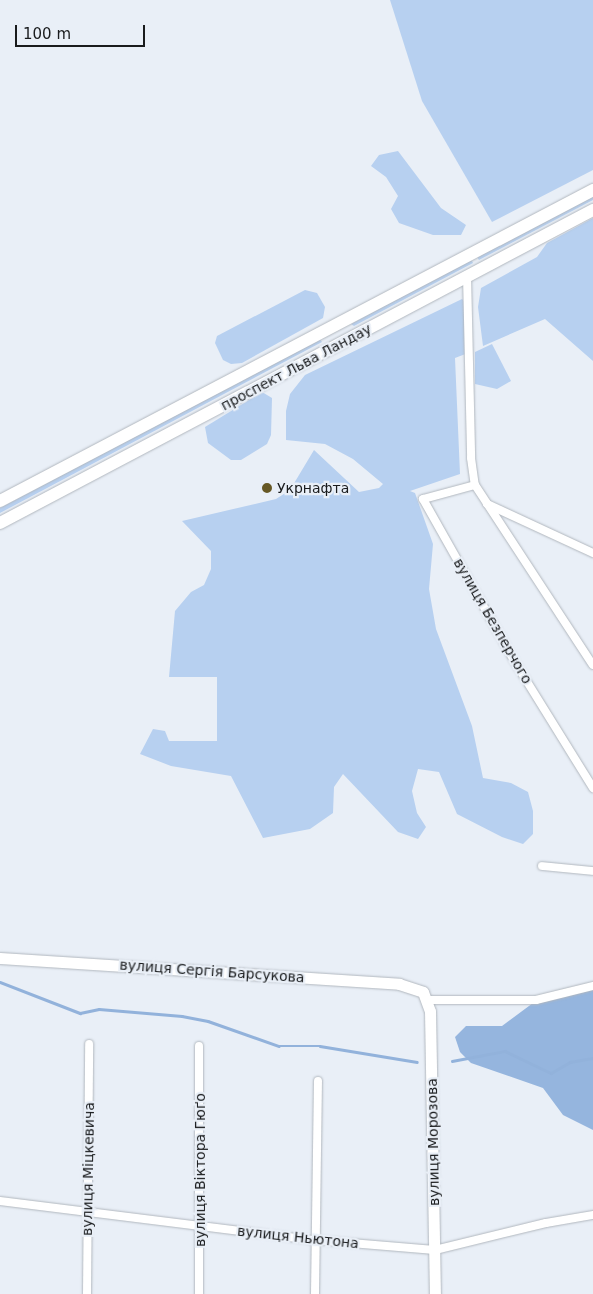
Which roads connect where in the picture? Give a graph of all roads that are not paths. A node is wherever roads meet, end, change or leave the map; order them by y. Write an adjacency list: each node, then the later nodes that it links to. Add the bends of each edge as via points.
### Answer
1 (593, 190): 4 (main road, проспект Льва Ландау)
2 (593, 210): 3 (main road, проспект Льва Ландау)
3 (467, 275): 5 (main road, проспект Льва Ландау); 6 (street, via 469,399)
4 (322, 330): 5 (main road); 7 (main road, проспект Льва Ландау)
5 (332, 349): 9 (main road, проспект Льва Ландау)
6 (475, 485): 8 (street); 12 (street, вулиця Безперчого, via 423,499 513,659)
7 (0, 501)
8 (487, 504): 10 (street); 11 (street)
9 (0, 523)
10 (593, 553)
11 (593, 665)
12 (593, 788)
13 (542, 866): 14 (street)
14 (593, 871)
15 (0, 958): 17 (main road, вулиця Сергія Барсукова, via 399,984)
16 (593, 986): 17 (street, via 536,1000)
17 (425, 996): 26 (main road, вулиця Морозова)
18 (89, 1044): 22 (street, вулиця Міцкевича)
19 (199, 1046): 24 (street, вулиця Віктора Гюґо)
20 (318, 1081): 25 (street)
21 (0, 1201): 22 (street, вулиця Ньютона)
22 (87, 1214): 24 (street, вулиця Ньютона); 27 (street, вулиця Міцкевича)
23 (593, 1215): 26 (street, вулиця Ньютона, via 546,1222)
24 (200, 1225): 25 (street, вулиця Ньютона); 28 (street, вулиця Віктора Гюґо)
25 (315, 1240): 26 (street, вулиця Ньютона); 29 (street)
26 (435, 1250): 30 (main road, вулиця Морозова)
27 (87, 1294)
28 (199, 1294)
29 (315, 1294)
30 (435, 1294)

